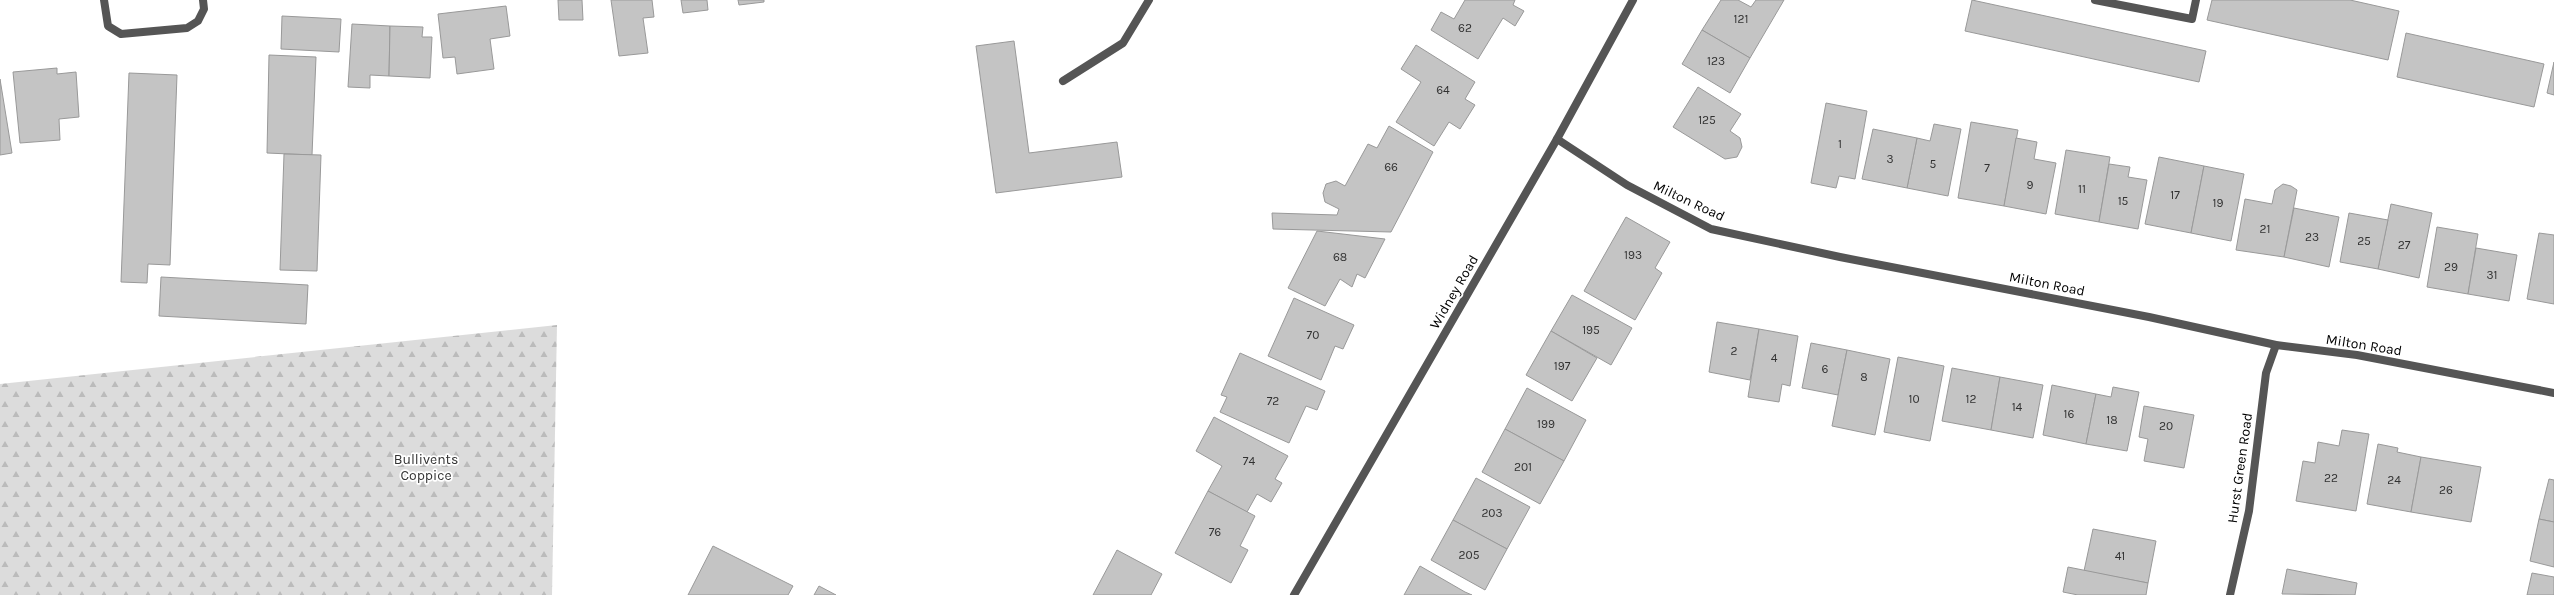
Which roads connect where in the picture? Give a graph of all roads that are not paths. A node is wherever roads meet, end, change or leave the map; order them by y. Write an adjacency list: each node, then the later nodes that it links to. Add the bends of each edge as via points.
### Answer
1 (104, 0): 2 (street, via 108,26 121,34 187,28 198,20 204,9)
2 (203, 0)
3 (1149, 0): 7 (street, via 1123,43)
4 (1633, 0): 8 (street, Widney Road)
5 (2095, 0): 6 (street, via 2192,19)
6 (2196, 0)
7 (1063, 80)
8 (1557, 139): 9 (street, Milton Road, via 1627,185 1711,229); 11 (street, Widney Road)
9 (2276, 345): 10 (street, Milton Road, via 2357,355); 12 (street, Hurst Green Road, via 2266,373 2249,510)
10 (2554, 393)
11 (1294, 595)
12 (2230, 595)

